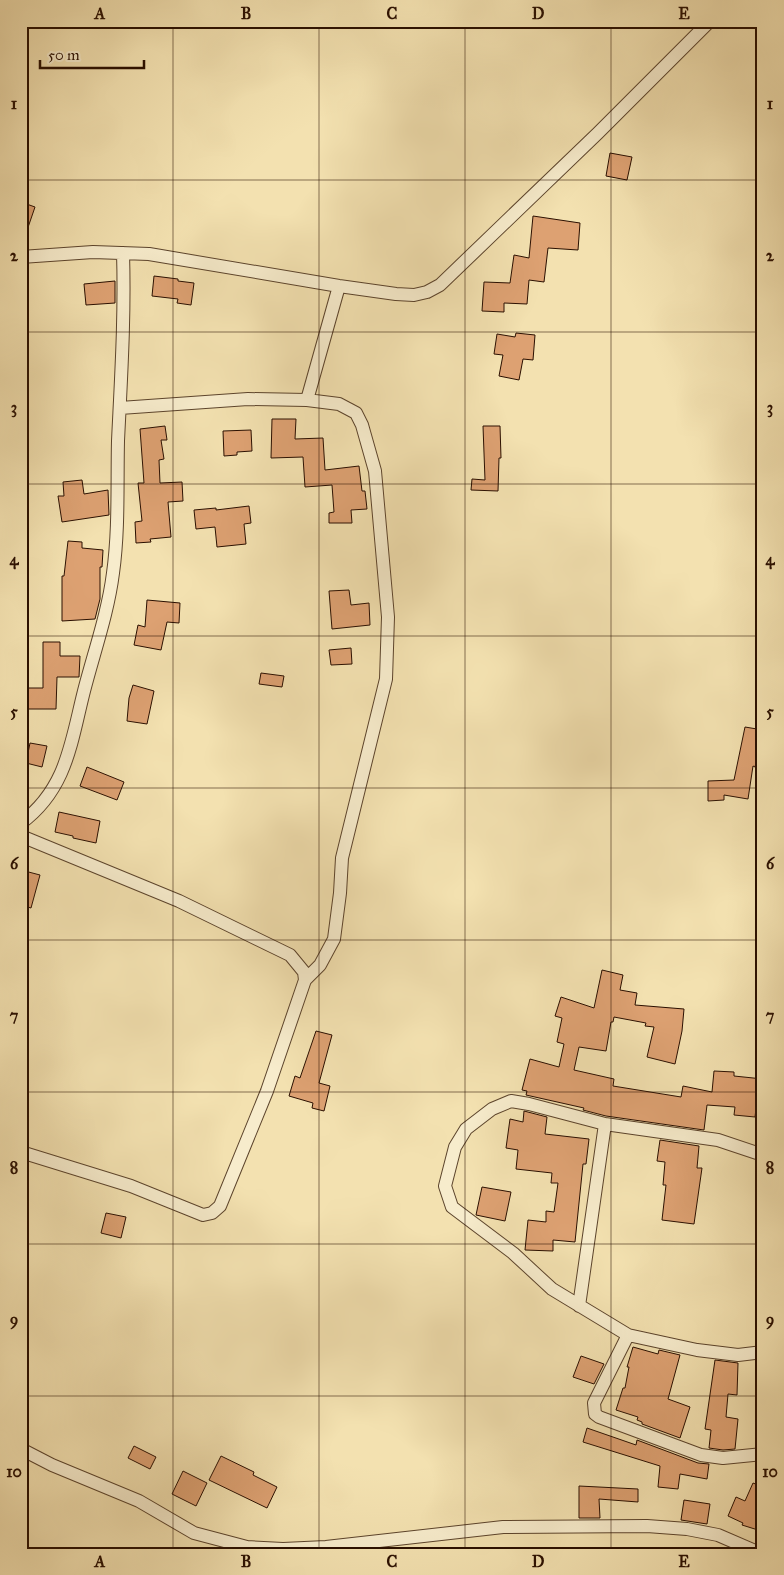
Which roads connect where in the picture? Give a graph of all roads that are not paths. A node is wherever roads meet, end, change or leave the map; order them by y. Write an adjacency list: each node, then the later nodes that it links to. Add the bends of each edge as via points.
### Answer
1 (710, 21): 4 (street, via 440,285 414,295)
2 (123, 253): 3 (street); 4 (street, via 183,259); 6 (street)
3 (21, 257)
4 (339, 286): 5 (street)
5 (307, 400): 6 (street, via 248,398); 9 (street, via 340,404 359,418 375,471 388,617 386,679 342,858 334,939 320,965)
6 (120, 408): 7 (street, via 116,542 105,613 66,766 52,791)
7 (21, 823)
8 (21, 836): 9 (street, via 179,900 290,955 304,972)
9 (305, 980): 11 (street, via 267,1091 220,1206 212,1213 203,1215 131,1186)
10 (605, 1124): 12 (street, via 718,1140); 13 (street); 13 (street, via 529,1104 511,1102 492,1109 466,1129 455,1146 445,1186 452,1207 513,1253 552,1289)
11 (21, 1152)
12 (763, 1155)
13 (579, 1306): 14 (street)
14 (628, 1335): 15 (street, via 697,1350 738,1355); 17 (street, via 594,1403 595,1414 701,1455 724,1458)
15 (763, 1352)
16 (21, 1449): 18 (street, via 139,1502 194,1533 247,1547 326,1547 503,1527 647,1526 718,1535)
17 (763, 1454)
18 (762, 1554)

